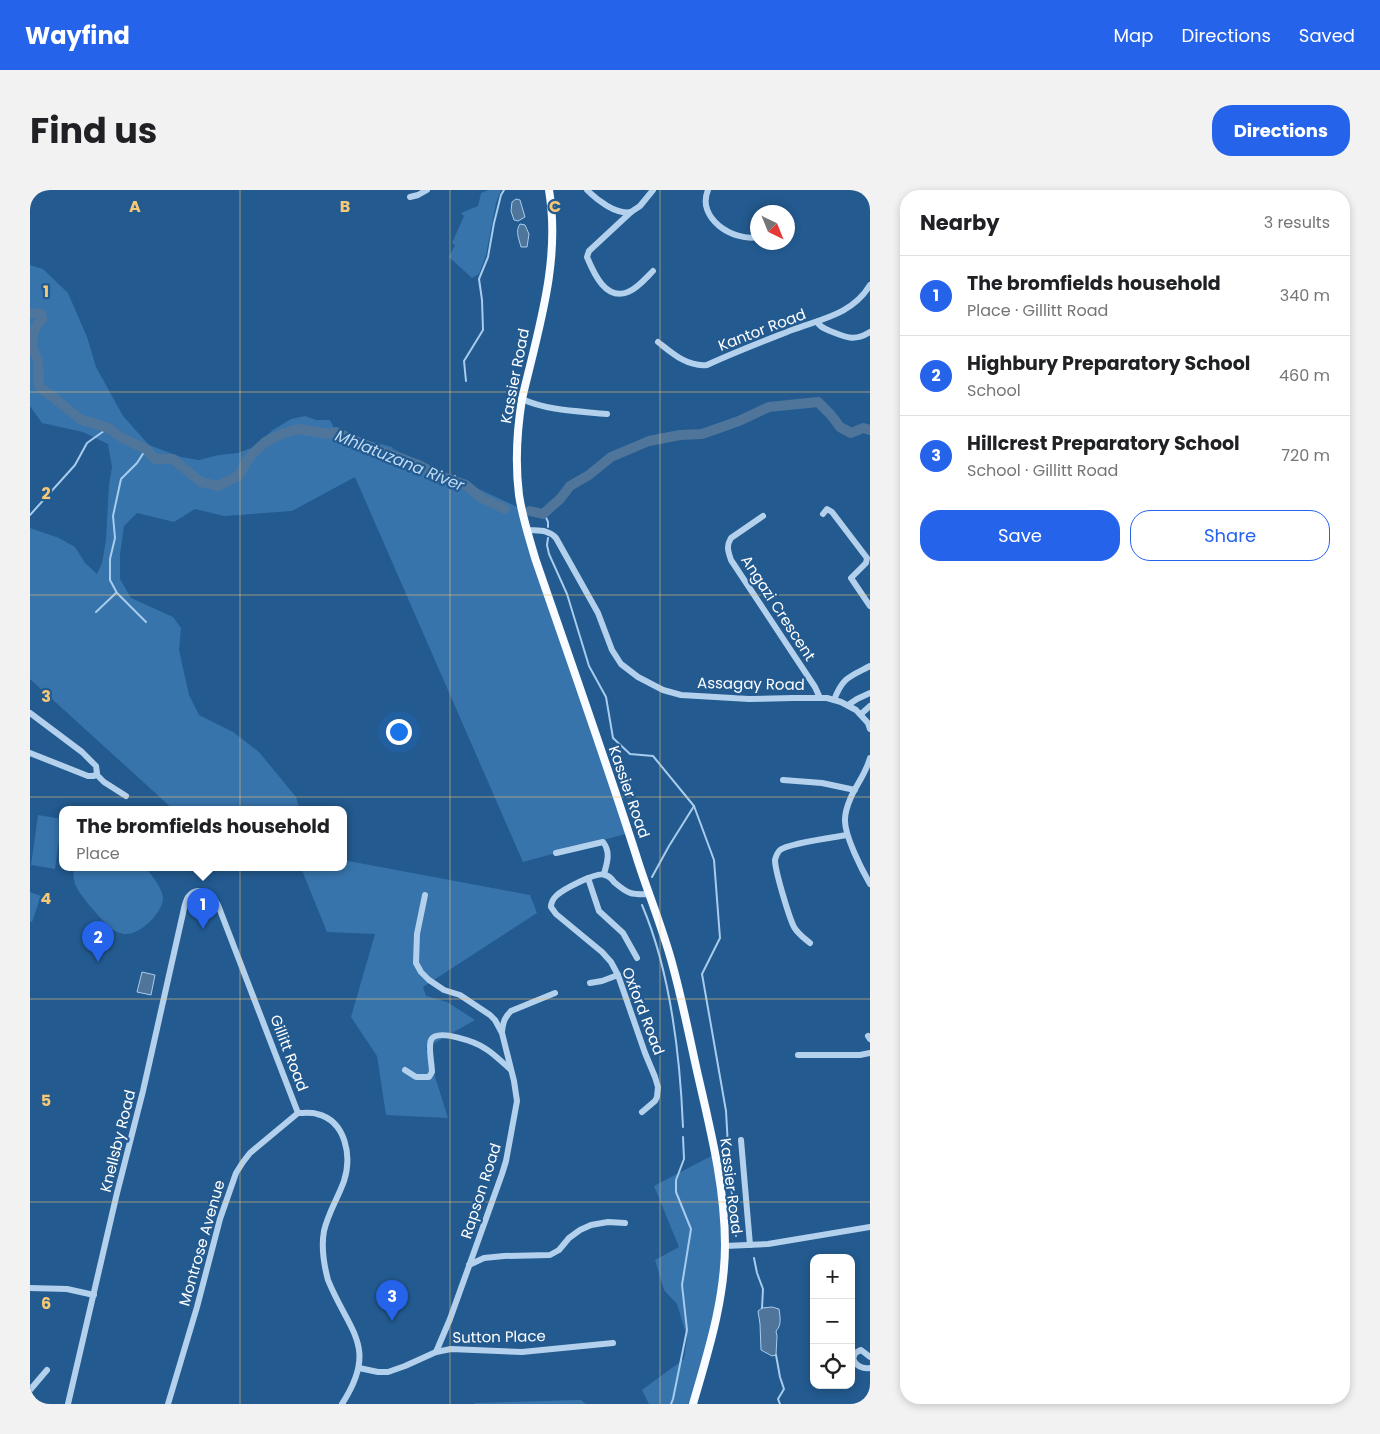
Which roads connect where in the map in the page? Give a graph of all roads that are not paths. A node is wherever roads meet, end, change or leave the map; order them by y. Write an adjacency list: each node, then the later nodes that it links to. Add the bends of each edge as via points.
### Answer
1 (427, 190): 6 (street)
2 (549, 190): 14 (main road, Kassier Road, via 552,225 550,276)
3 (587, 190): 7 (street, via 616,210)
4 (654, 190): 7 (street)
5 (708, 190): 8 (street, via 706,207 710,216 735,236)
6 (410, 197)
7 (631, 212): 9 (street, via 589,251 587,258 601,284 619,294 638,286)
8 (750, 238)
9 (653, 271)
10 (870, 285): 11 (street, Kantor Road, via 864,296 853,305)
11 (816, 322): 12 (street, via 823,329 842,337 854,338); 13 (street, Kantor Road, via 702,365 683,360)
12 (870, 332)
13 (658, 342)
14 (522, 399): 15 (street, via 570,411); 18 (main road, Kassier Road, via 517,459 519,494)
15 (607, 414)
16 (823, 514): 19 (street, via 827,509 832,512 867,558 851,577)
17 (762, 516): 22 (street, Angazi Crescent, via 728,542 731,560)
18 (527, 530): 22 (street, Assagay Road, via 546,531 556,538 598,613 612,650 621,664 638,677 663,690 686,695 749,699); 41 (main road, Kassier Road)
19 (870, 606)
20 (870, 666): 23 (street, via 844,681)
21 (870, 693): 24 (street)
22 (820, 698): 23 (street, Assagay Road)
23 (834, 700): 24 (street, Assagay Road)
24 (848, 705): 27 (street, Assagay Road)
25 (870, 706): 27 (street)
26 (30, 713): 31 (street, via 88,758 97,768)
27 (862, 714): 28 (street, Assagay Road)
28 (870, 729)
29 (30, 753): 31 (street, via 88,776)
30 (870, 758): 33 (street)
31 (96, 774): 34 (street)
32 (783, 780): 33 (street)
33 (855, 790): 35 (street, via 845,813)
34 (126, 796)
35 (848, 834): 39 (street); 43 (street, via 789,846 776,856 777,874 791,920 800,935)
36 (556, 853): 37 (street, via 603,842 608,854)
37 (604, 874): 38 (street, Oxford Road); 41 (street, via 627,893)
38 (588, 878): 44 (street, via 599,911 623,933); 45 (street, Oxford Road, via 557,895 551,907 602,952)
39 (870, 884)
40 (200, 892): 54 (street, Gillitt Road, via 210,894 218,906); 62 (street, Knellsby Road, via 189,896 185,903)
41 (650, 894): 59 (main road, Kassier Road, via 681,996 706,1112 721,1189)
42 (425, 895): 48 (street, Rapson Road, via 417,934 416,963 428,980 460,995 490,1015)
43 (810, 943)
44 (637, 958)
45 (618, 976): 46 (street); 53 (street, Oxford Road, via 658,1087 655,1101)
46 (590, 983)
47 (555, 993): 48 (street, via 511,1011 505,1017)
48 (502, 1033): 51 (street, Rapson Road)
49 (870, 1054): 50 (street)
50 (798, 1055)
51 (511, 1069): 52 (street, via 485,1048 452,1036 438,1035 429,1043 432,1072 429,1077 416,1077); 60 (street, Rapson Road, via 517,1101 506,1161)
52 (406, 1070)
53 (642, 1112)
54 (298, 1113): 66 (street, Gillitt Road, via 317,1114 330,1121 340,1130 347,1145 344,1182 328,1219 322,1247 328,1280 356,1336); 71 (street, Montrose Avenue, via 250,1153 236,1172)
55 (741, 1140): 58 (street)
56 (625, 1223): 60 (street, via 591,1225 550,1255 484,1258)
57 (870, 1227): 58 (street)
58 (750, 1245): 59 (street)
59 (725, 1246): 73 (main road, Kassier Road, via 718,1307)
60 (469, 1265): 64 (street, Rapson Road)
61 (30, 1288): 62 (street, via 67,1289)
62 (94, 1295): 70 (street, Knellsby Road)
63 (613, 1343): 64 (street, Sutton Place, via 522,1352 451,1349)
64 (436, 1352): 66 (street, Sutton Place, via 388,1372)
65 (870, 1357): 67 (street, via 861,1350 853,1357 858,1366)
66 (359, 1368): 72 (street, Gillitt Road)
67 (870, 1368)
68 (47, 1370): 69 (street)
69 (30, 1390)
70 (68, 1404)
71 (168, 1404)
72 (342, 1404)
73 (692, 1404)

